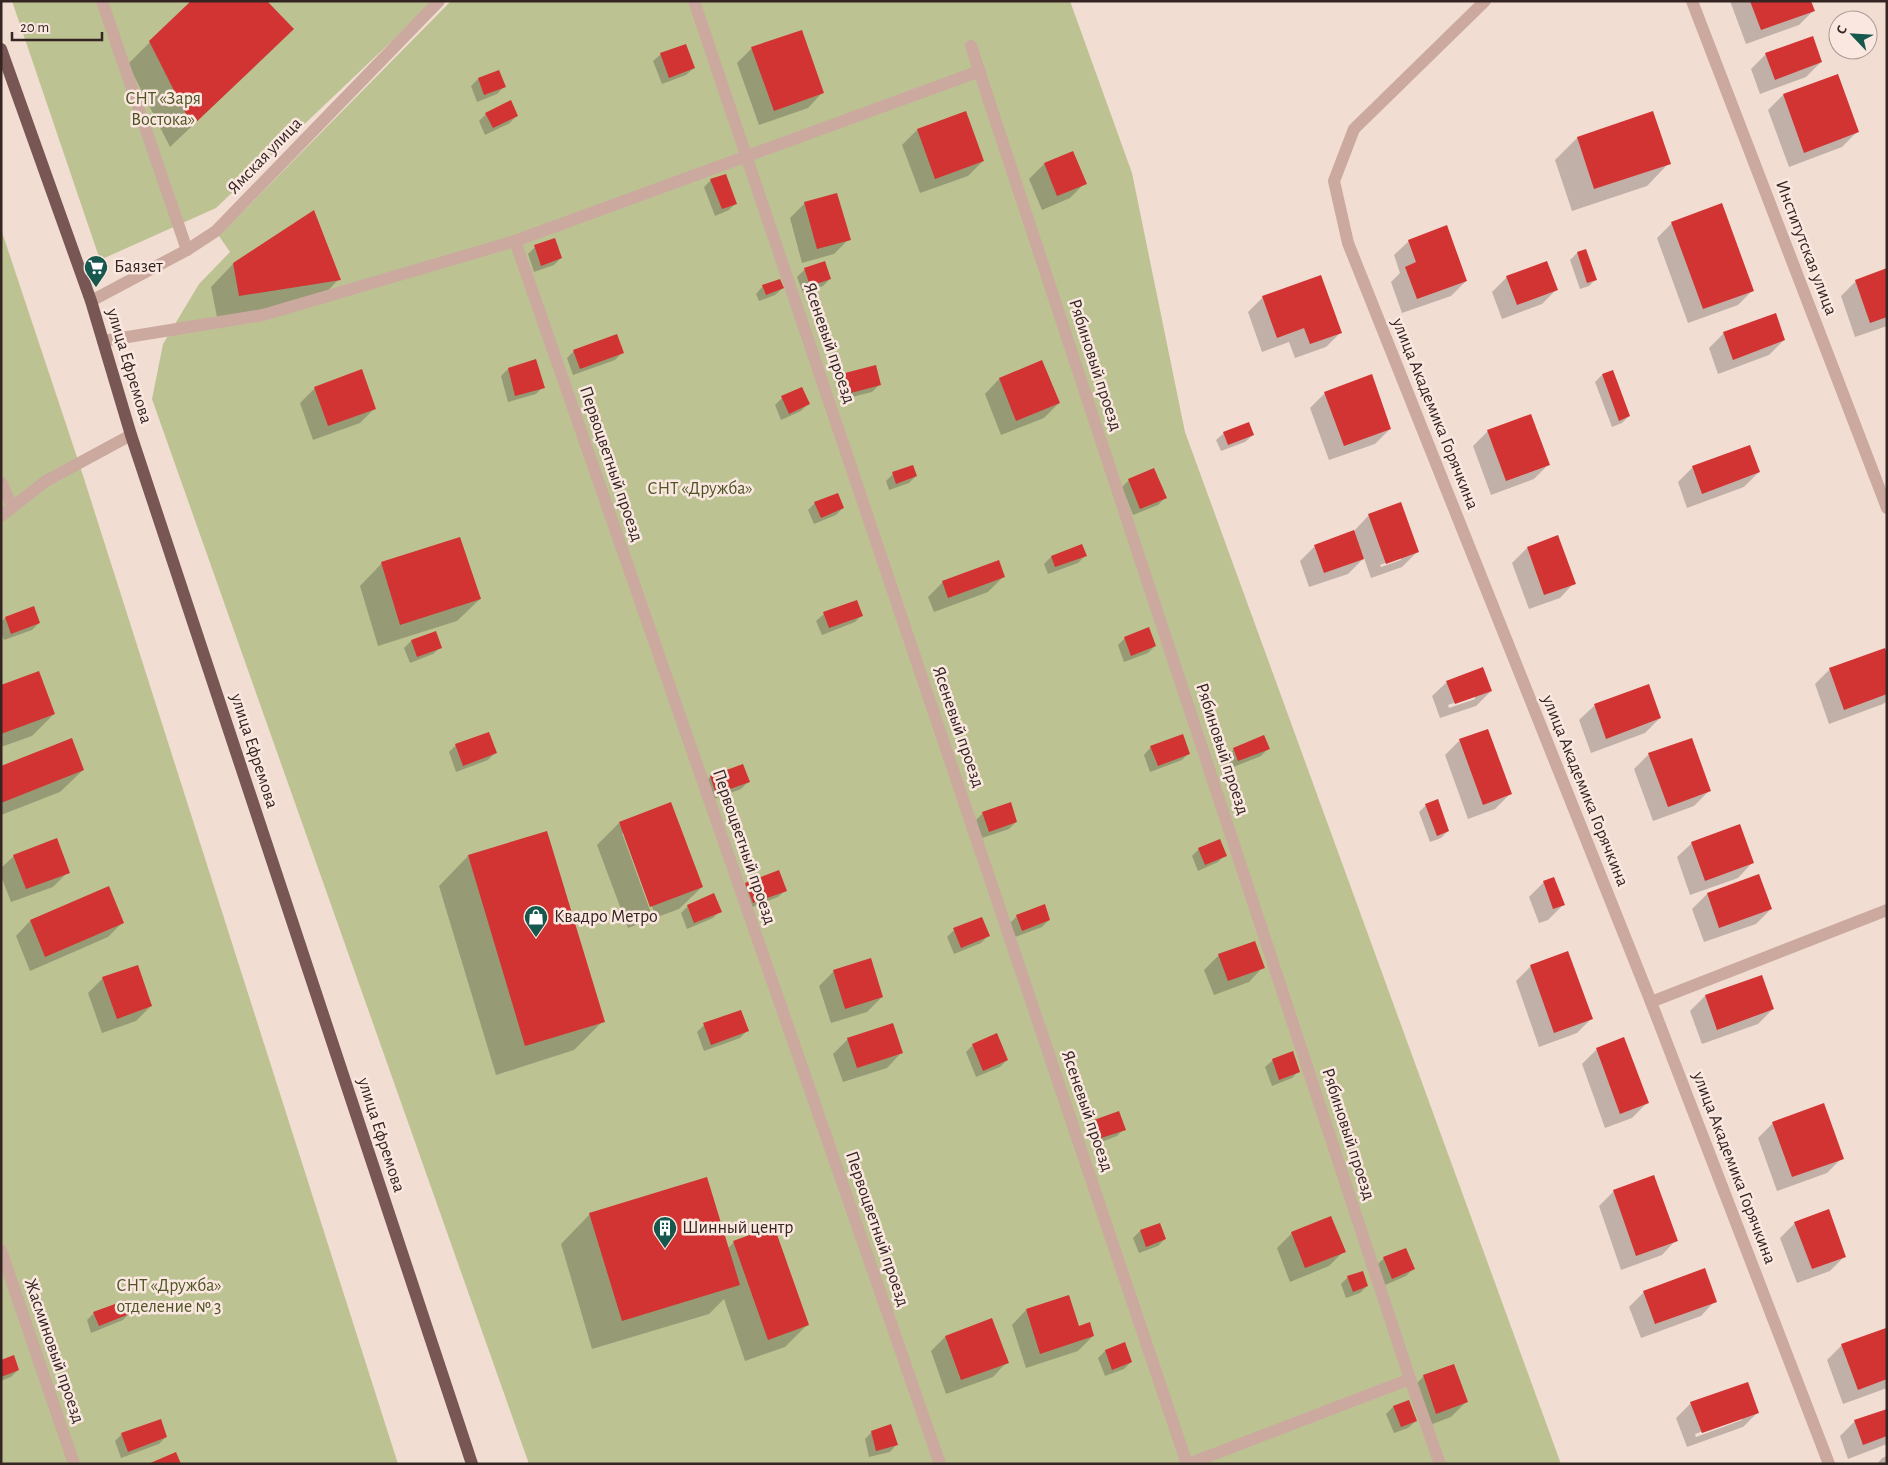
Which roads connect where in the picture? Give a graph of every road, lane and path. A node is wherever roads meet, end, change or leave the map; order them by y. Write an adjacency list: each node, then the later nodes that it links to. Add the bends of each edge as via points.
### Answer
1 (102, 1): 11 (street)
2 (440, 1): 11 (street, Ямская улица, via 216,231)
3 (694, 1): 9 (street, Ясеневый проезд)
4 (1485, 1): 20 (street, улица Академика Горячкина, via 1354,129 1334,181 1348,243)
5 (1692, 1): 17 (street, Институтская улица)
6 (971, 46): 8 (street, Рябиновый проезд)
7 (1, 50): 12 (main road, улица Ефремова)
8 (980, 71): 9 (street); 22 (street, Рябиновый проезд)
9 (747, 156): 10 (street); 26 (street, Ясеневый проезд)
10 (515, 241): 13 (street, via 263,315); 25 (street, Первоцветный проезд)
11 (187, 250): 12 (street, Ямская улица)
12 (90, 300): 13 (main road, улица Ефремова)
13 (102, 341): 14 (main road, улица Ефремова)
14 (131, 435): 16 (street, via 46,480); 24 (main road, улица Ефремова)
15 (1, 482): 16 (street)
16 (12, 506): 18 (street)
17 (1887, 508)
18 (1, 516)
19 (1887, 910): 20 (street)
20 (1651, 1002): 28 (street, улица Академика Горячкина)
21 (1, 1250): 23 (street, Жасминовый проезд)
22 (1410, 1379): 26 (street); 27 (street, Рябиновый проезд)
23 (74, 1464)
24 (472, 1464)
25 (940, 1464)
26 (1187, 1464)
27 (1440, 1464)
28 (1829, 1464)

